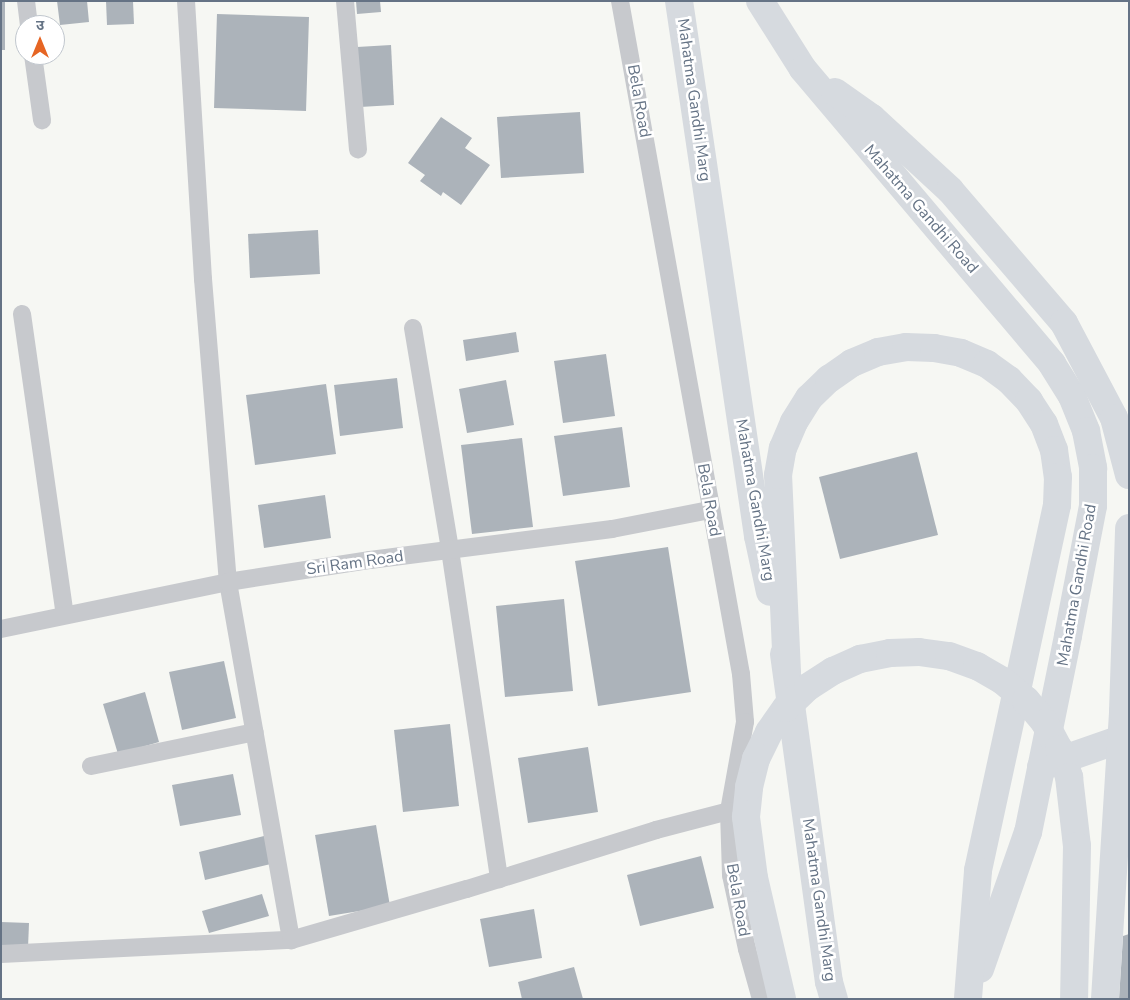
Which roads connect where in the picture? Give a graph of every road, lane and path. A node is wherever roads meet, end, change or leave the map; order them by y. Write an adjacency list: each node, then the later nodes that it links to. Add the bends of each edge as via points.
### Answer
1 (26, 1): 7 (street)
2 (186, 1): 18 (street, via 203,279)
3 (345, 1): 11 (street)
4 (620, 1): 15 (street, Bela Road)
5 (679, 1): 21 (main road, Mahatma Gandhi Marg, via 758,536)
6 (760, 1): 9 (main road, Mahatma Gandhi Road)
7 (28, 15)
8 (34, 65): 10 (street)
9 (803, 69): 14 (main road, via 872,118 950,190 1064,323 1114,418); 25 (main road, Mahatma Gandhi Road, via 1030,334 1072,396 1086,431 1093,468 1093,506)
10 (42, 120)
11 (358, 149)
12 (22, 314): 19 (street)
13 (414, 328): 17 (street)
14 (1129, 475)
15 (710, 510): 17 (street, Sri Ram Road, via 612,529); 26 (street, Bela Road, via 741,674 746,722)
16 (1129, 528): 23 (main road)
17 (450, 550): 18 (street, Sri Ram Road); 27 (street)
18 (228, 582): 19 (street, Sri Ram Road); 22 (street)
19 (65, 614): 20 (street, Sri Ram Road)
20 (1, 630)
21 (787, 672): 31 (main road, Mahatma Gandhi Marg, via 829,982); 32 (main road, via 778,475 783,448 809,398 852,363 878,352 906,347 961,353 986,364 1009,380 1029,400 1044,424 1054,450 1058,477 1057,505 978,872)
22 (254, 732): 24 (street); 28 (street)
23 (1121, 739): 25 (main road); 34 (main road)
24 (91, 766)
25 (1041, 767): 32 (main road, Mahatma Gandhi Road, via 1028,832)
26 (729, 811): 27 (street); 30 (street, Bela Road, via 731,875)
27 (499, 879): 28 (street)
28 (291, 940): 29 (street)
29 (1, 954)
30 (764, 998): 33 (main road, via 746,817 756,758 786,708 808,687 860,659 919,652 949,656 977,666 1003,681 1026,700 1059,749 1069,777 1076,846)
31 (834, 999)
32 (969, 999)
33 (1074, 999)
34 (1105, 999)

